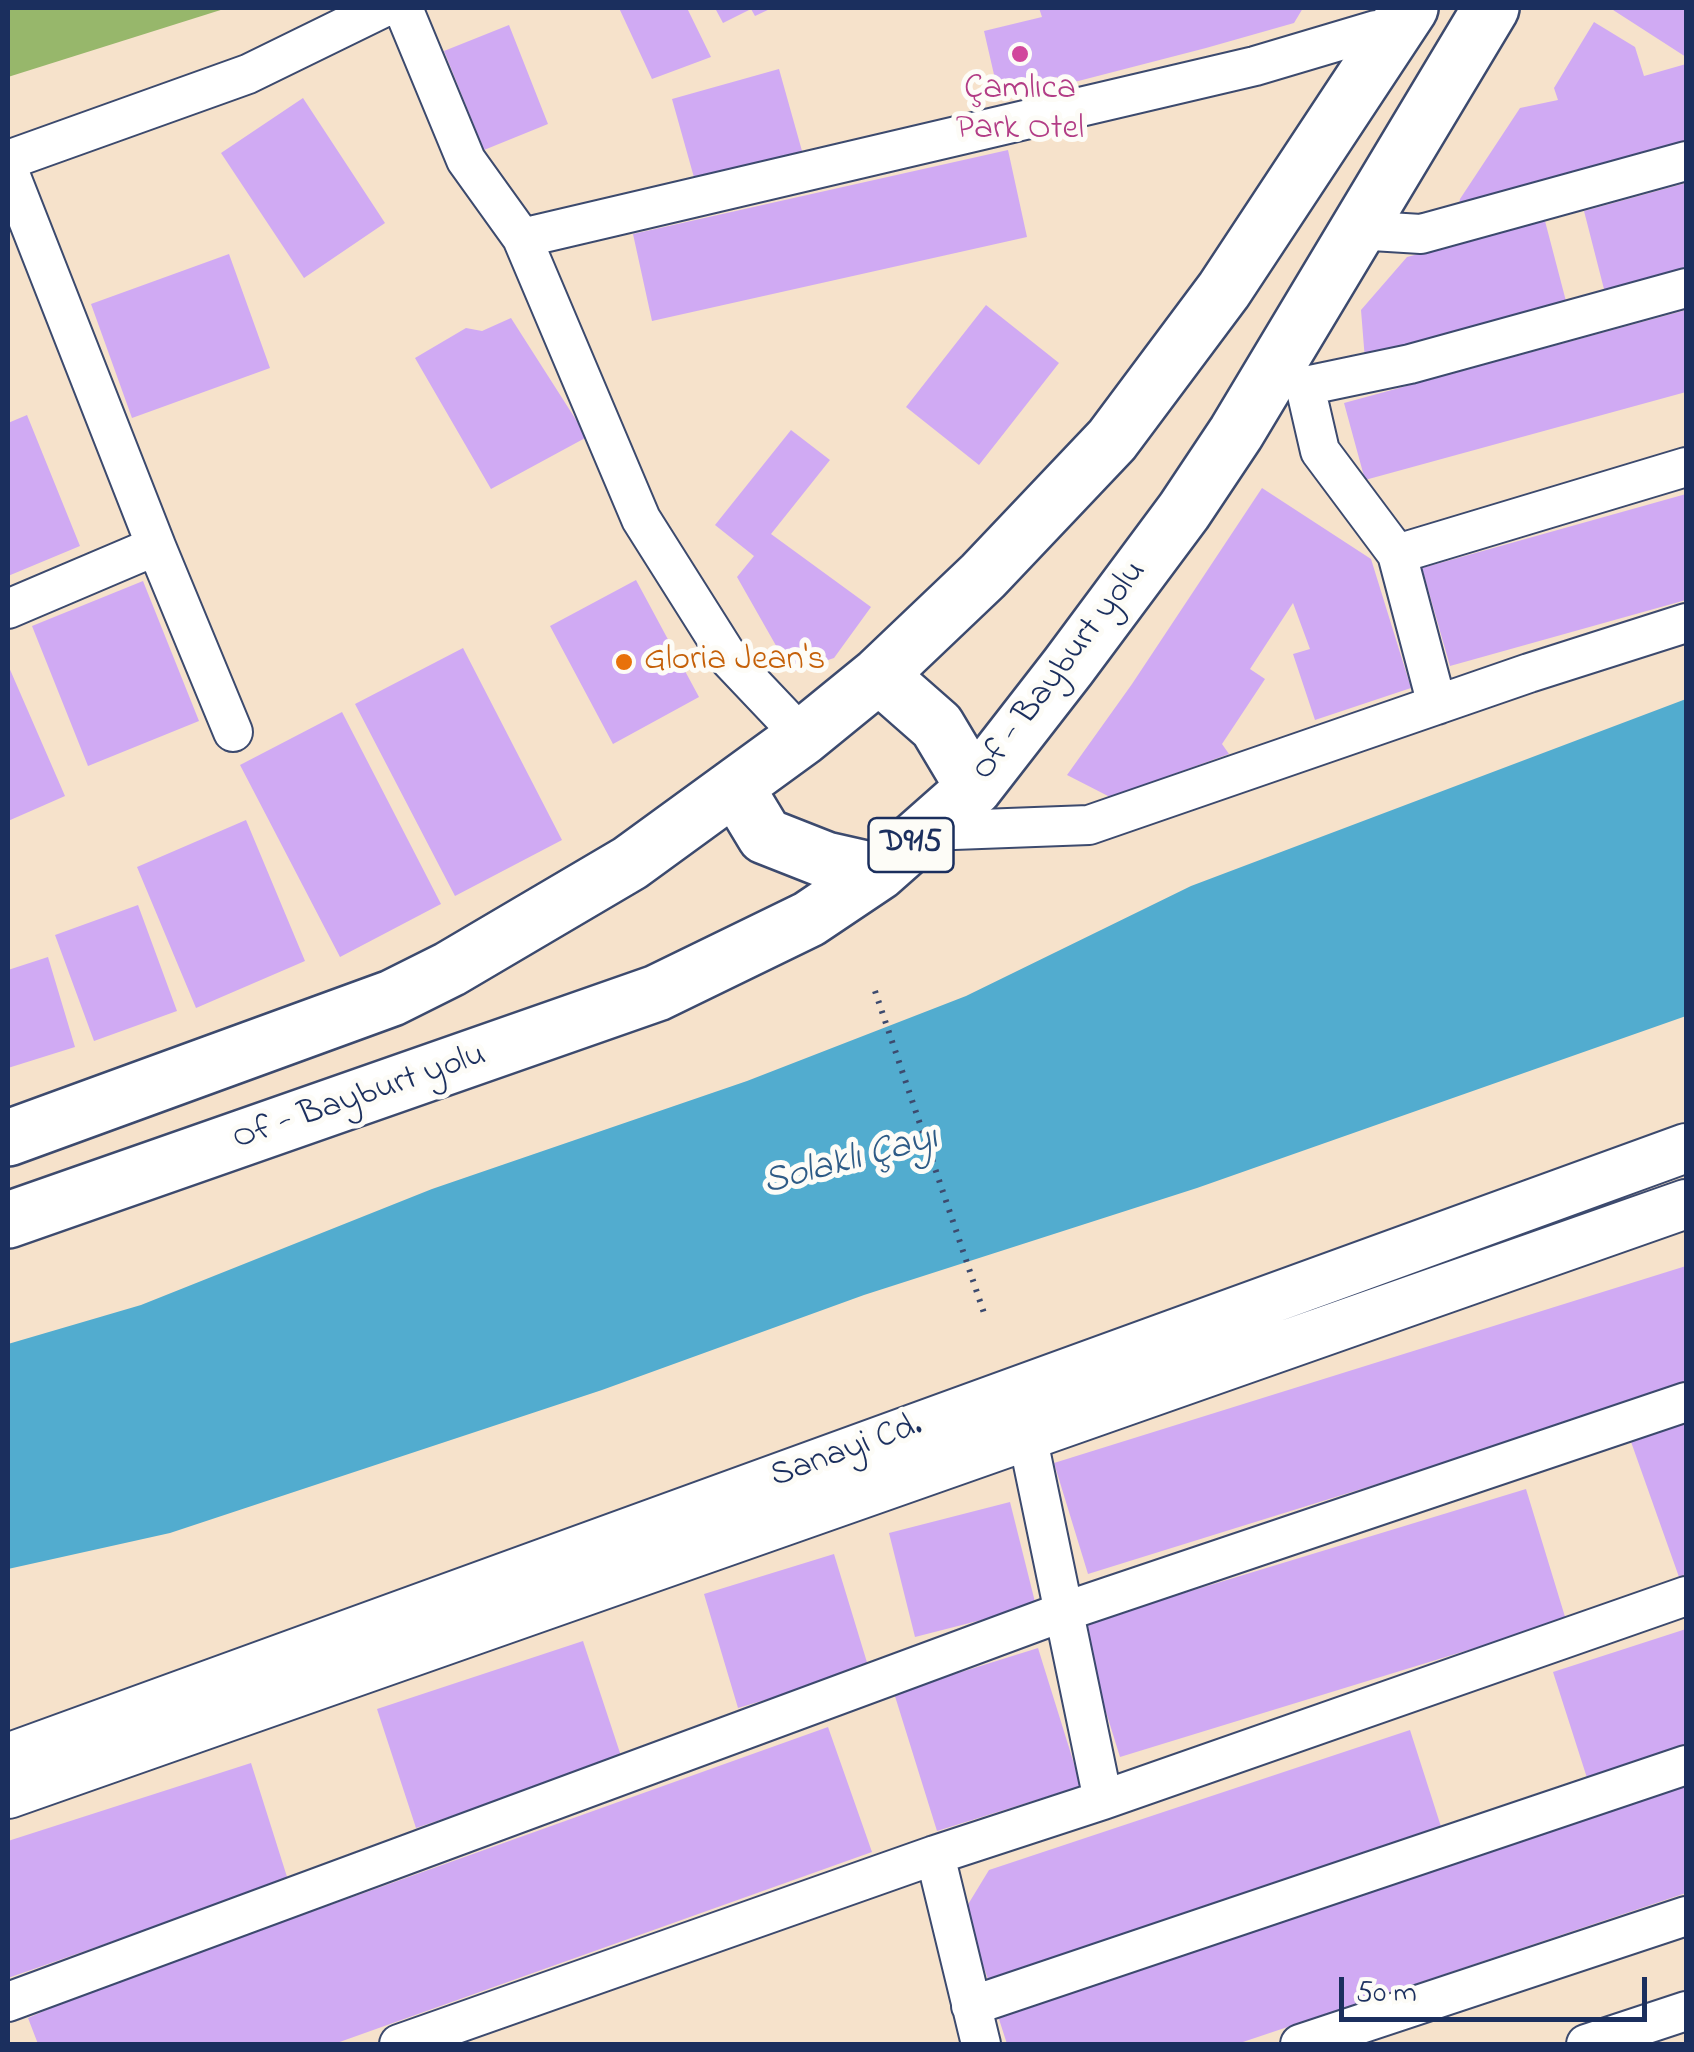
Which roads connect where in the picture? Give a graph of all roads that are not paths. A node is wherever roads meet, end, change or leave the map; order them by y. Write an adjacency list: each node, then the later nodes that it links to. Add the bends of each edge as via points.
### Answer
1 (383, 8): 6 (street, via 248,74)
2 (403, 8): 10 (street, via 466,160)
3 (1525, 8): 5 (highway)
4 (1391, 15): 10 (street, via 1255,66); 18 (highway, via 1330,130 1214,304 1112,440)
5 (1481, 25): 9 (highway, Of - Bayburt yolu / D915)
6 (8, 160)
7 (1686, 161): 9 (street, via 1422,234)
8 (8, 169): 14 (street)
9 (1356, 230): 12 (highway, Of - Bayburt yolu / D915)
10 (522, 238): 21 (street, via 640,519 730,660)
11 (1686, 288): 12 (street, via 1410,364)
12 (1290, 378): 15 (street, via 1320,451); 23 (highway, Of - Bayburt yolu / D915)
13 (1686, 468): 15 (street)
14 (156, 546): 16 (street); 20 (street)
15 (1398, 554): 19 (street)
16 (8, 609)
17 (1686, 623): 19 (street)
18 (879, 675): 21 (highway); 23 (highway, via 937,726)
19 (1437, 705): 24 (street, via 1090,825)
20 (233, 732)
21 (803, 737): 22 (highway)
22 (736, 788): 25 (highway, via 765,836); 26 (highway, via 630,863 392,998)
23 (974, 788): 24 (highway, Of - Bayburt yolu / D915)
24 (927, 831): 25 (highway, Of - Bayburt yolu / D915)
25 (880, 872): 29 (highway, Of - Bayburt yolu / D915, via 809,919 658,993)
26 (8, 1138)
27 (1686, 1148): 34 (street, Sanayi Cd.)
28 (1686, 1204): 31 (street, Sanayi Cd.)
29 (8, 1220)
30 (1686, 1402): 33 (street)
31 (1027, 1435): 33 (street); 36 (street, Sanayi Cd.)
32 (1686, 1596): 37 (street)
33 (1063, 1612): 37 (street); 40 (street)
34 (8, 1758)
35 (1686, 1764): 41 (street)
36 (8, 1794)
37 (1104, 1800): 38 (street)
38 (935, 1855): 41 (street); 44 (street)
39 (1686, 1916): 46 (street)
40 (8, 2002)
41 (971, 2006): 45 (street)
42 (1686, 2011): 43 (street)
43 (1609, 2041)
44 (400, 2044)
45 (981, 2044)
46 (1300, 2044)

